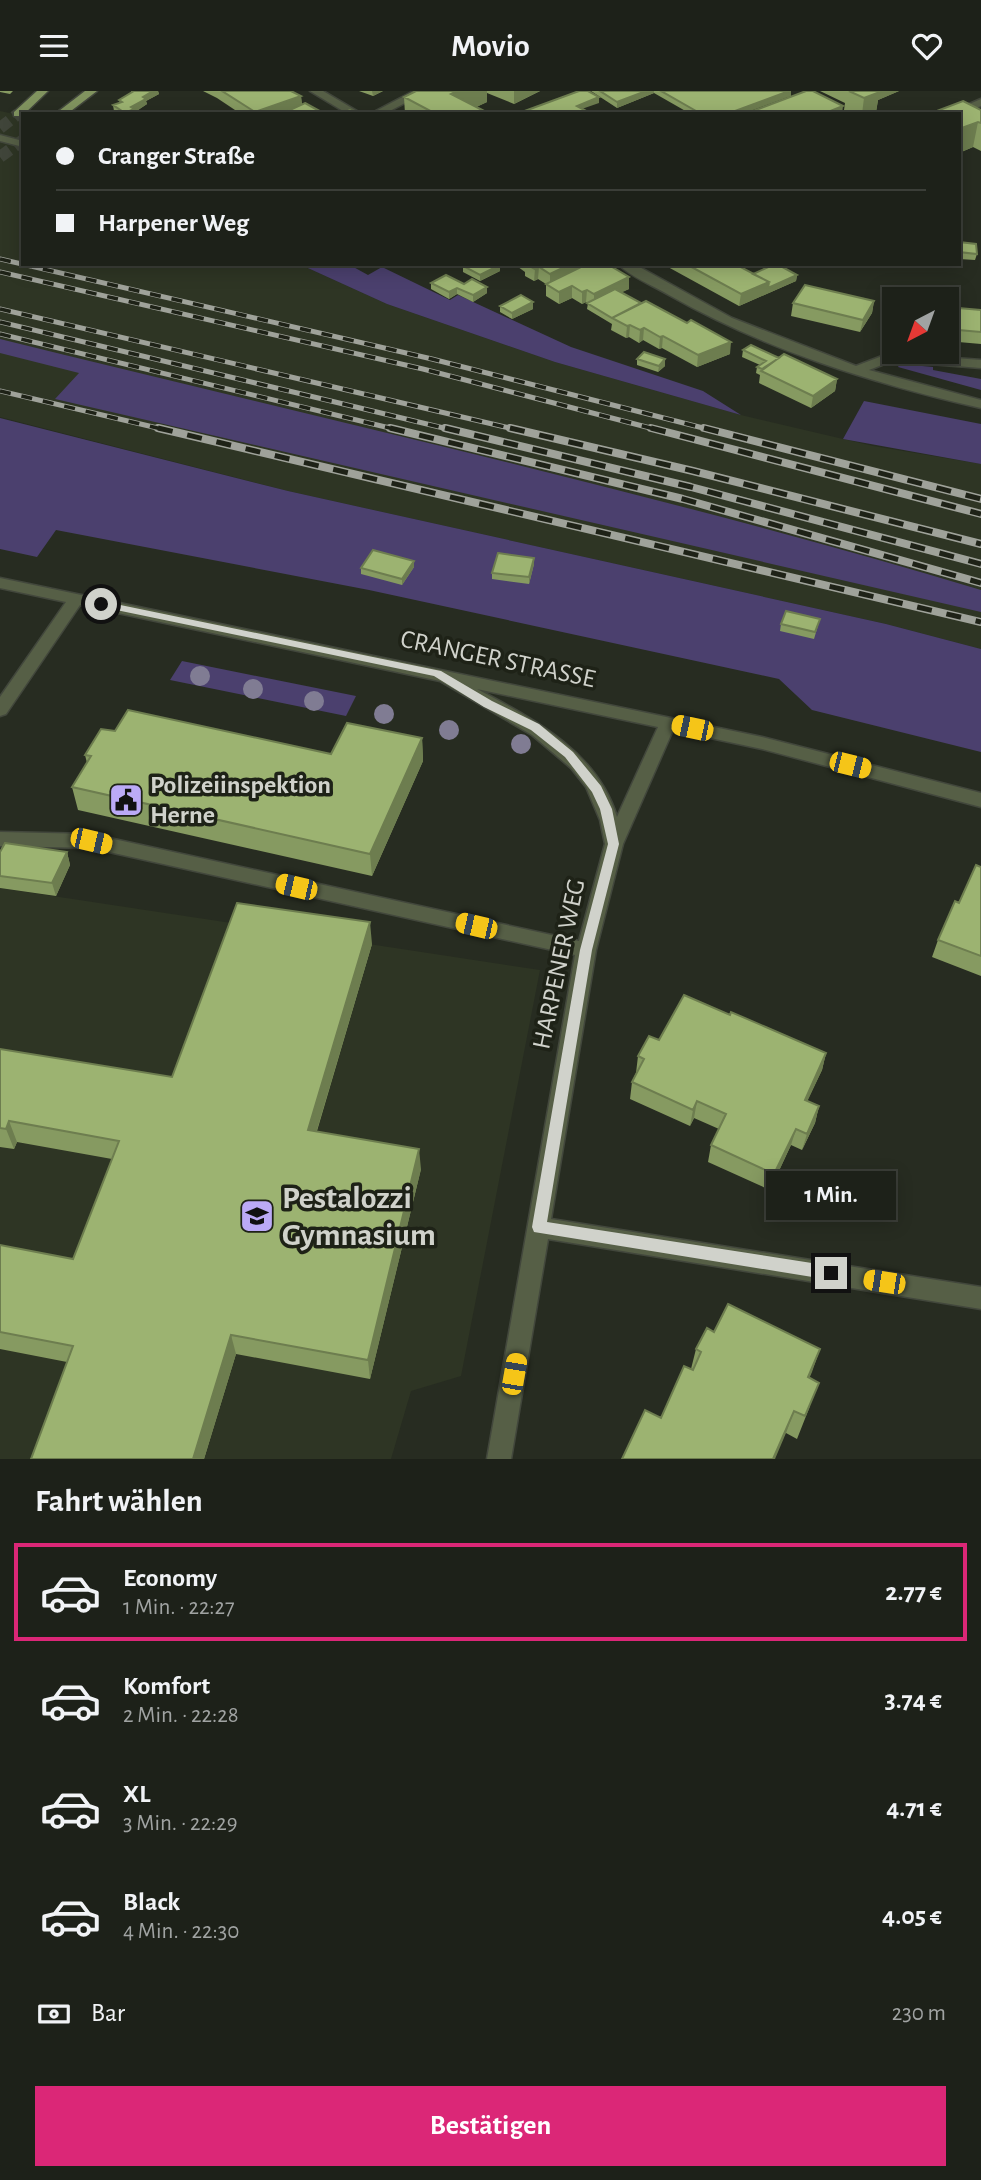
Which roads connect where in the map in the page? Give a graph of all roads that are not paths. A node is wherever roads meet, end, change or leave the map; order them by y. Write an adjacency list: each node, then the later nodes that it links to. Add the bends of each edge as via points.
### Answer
1 (43, 91): 11 (main road)
2 (92, 91): 7 (main road)
3 (315, 91): 8 (street)
4 (423, 91): 9 (street)
5 (981, 102): 6 (street)
6 (967, 108): 10 (street); 12 (street)
7 (63, 112)
8 (353, 112)
9 (379, 112)
10 (956, 112)
11 (18, 114)
12 (981, 114)
13 (0, 138): 14 (street)
14 (21, 143)
15 (628, 266): 17 (street, via 727,321)
16 (981, 364): 17 (street, via 890,358)
17 (858, 370): 18 (street)
18 (981, 404)
19 (0, 583): 20 (street, CRANGER STRASSE)
20 (76, 599): 21 (street, CRANGER STRASSE); 22 (street)
21 (437, 673): 23 (street, CRANGER STRASSE); 26 (street, via 535,727 569,755 597,789)
22 (0, 710)
23 (668, 723): 24 (street, CRANGER STRASSE); 26 (street, HARPENER WEG)
24 (981, 800)
25 (0, 839): 27 (street, via 91,841)
26 (614, 844): 27 (street, HARPENER WEG)
27 (586, 950): 28 (street, HARPENER WEG)
28 (539, 1227): 29 (street); 30 (street, HARPENER WEG)
29 (981, 1298)
30 (499, 1459)

